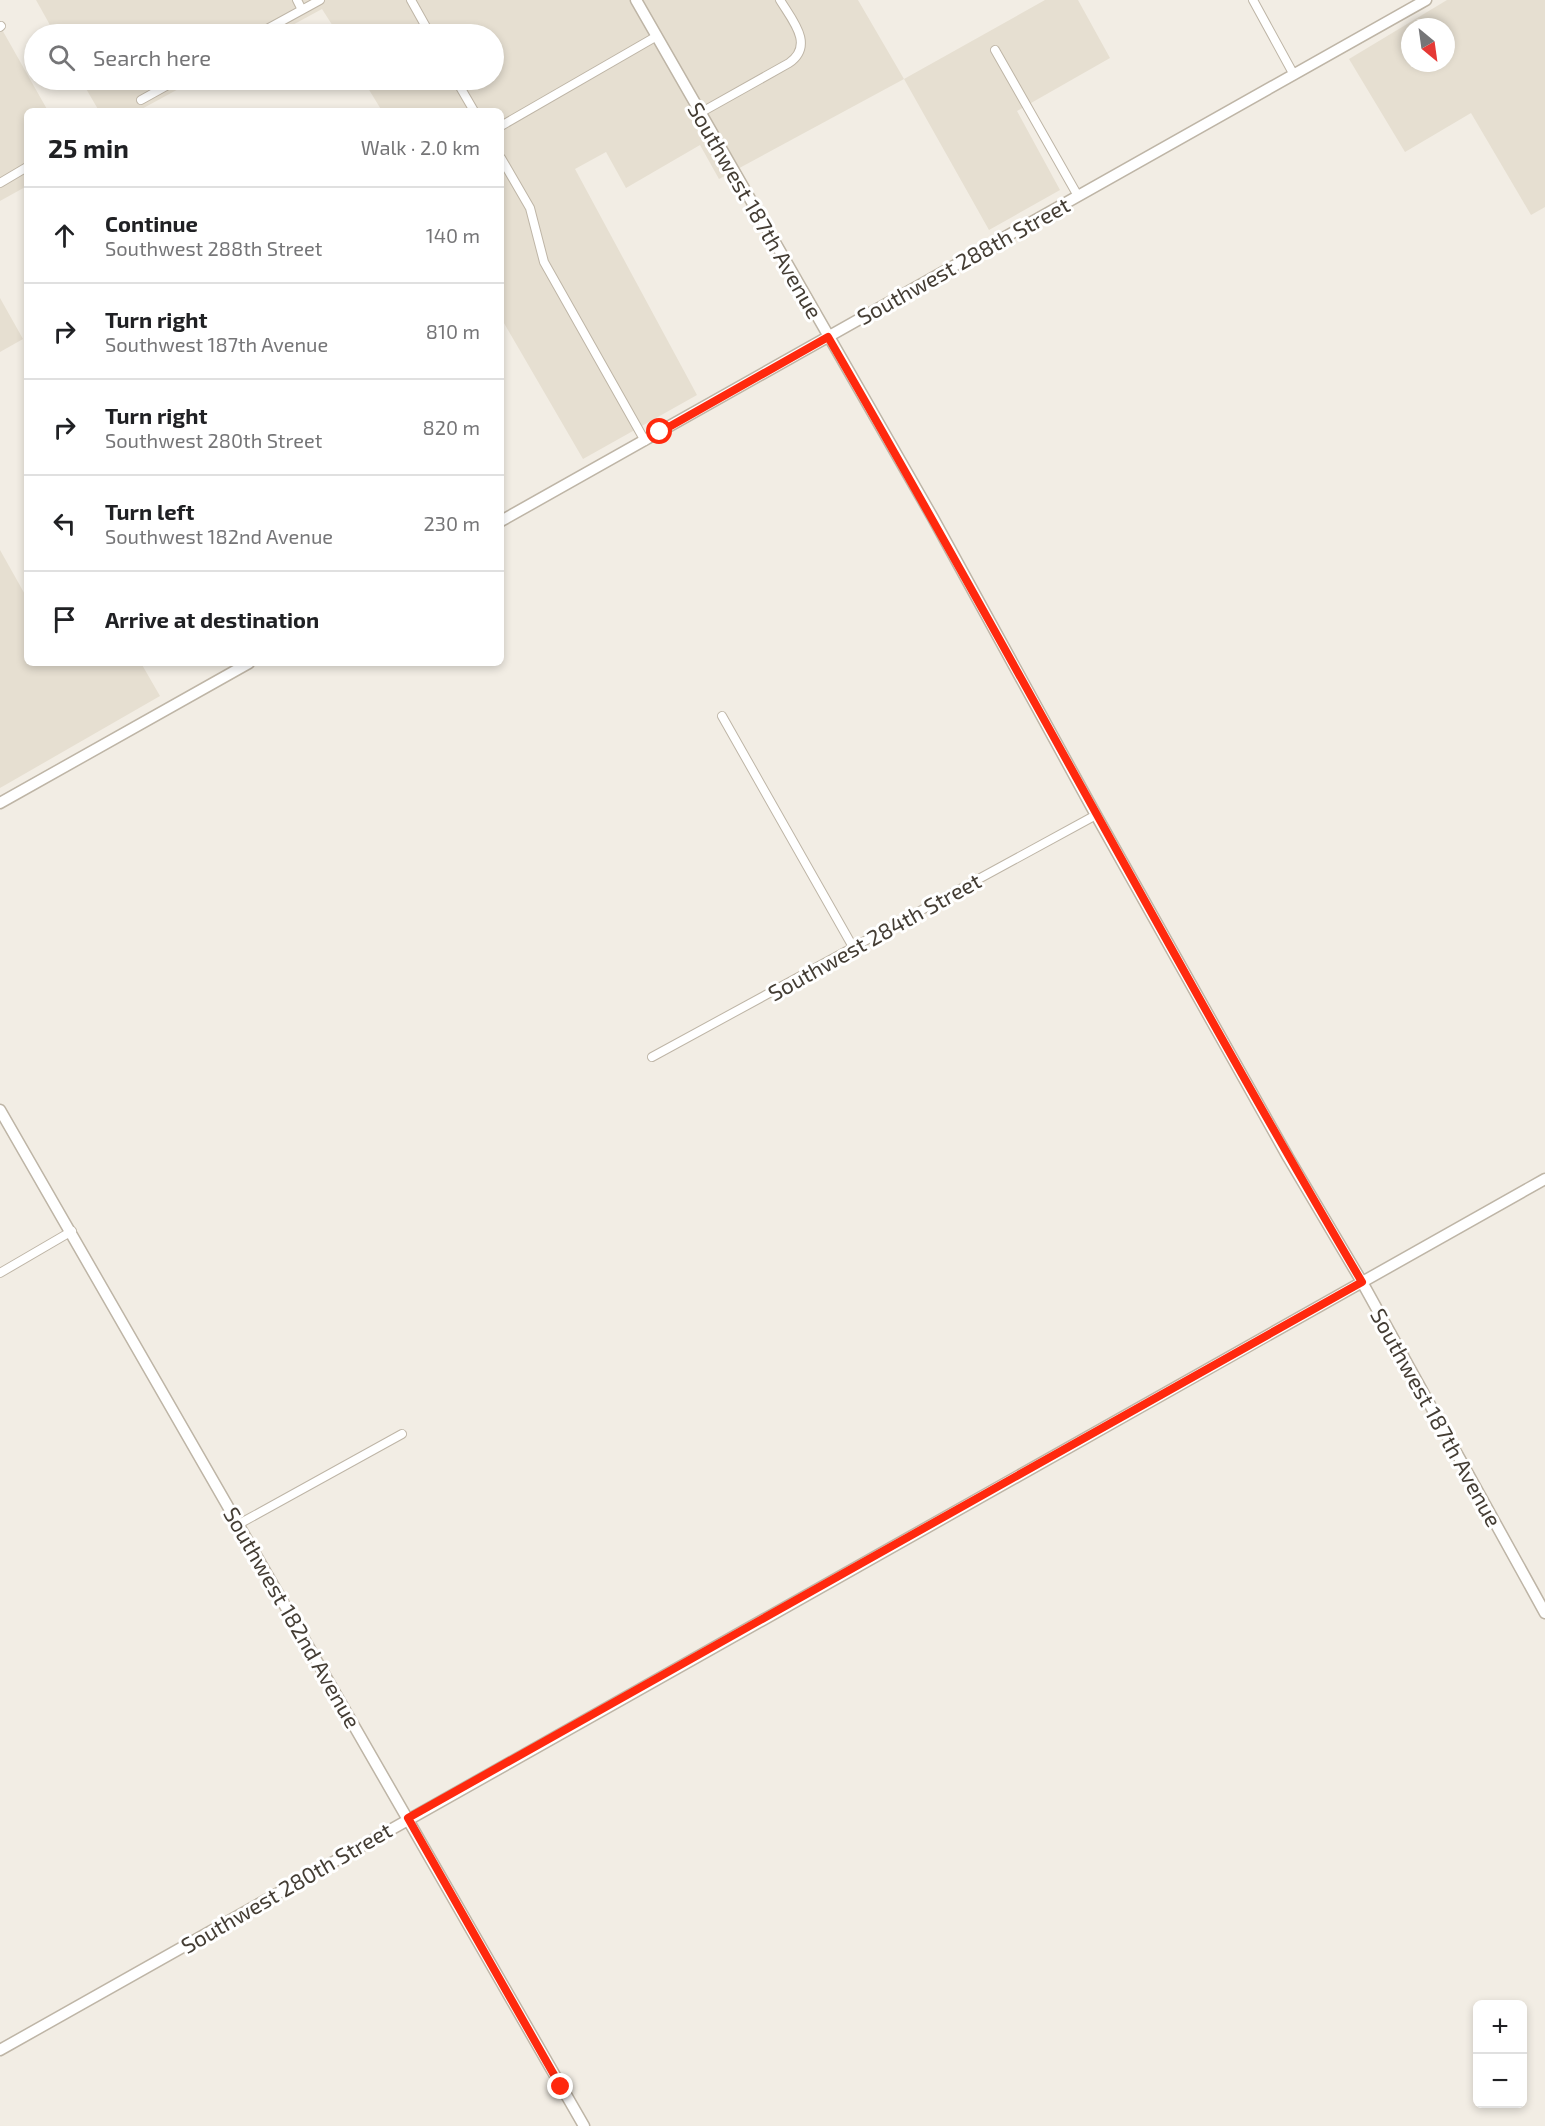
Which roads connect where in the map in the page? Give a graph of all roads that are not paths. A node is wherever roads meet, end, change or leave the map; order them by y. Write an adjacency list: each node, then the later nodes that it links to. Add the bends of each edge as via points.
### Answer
1 (297, 0): 8 (street)
2 (320, 0): 8 (street)
3 (411, 0): 10 (street)
4 (636, 0): 11 (street, Southwest 187th Avenue)
5 (780, 0): 18 (street, via 800,35 800,55)
6 (1252, 0): 13 (street)
7 (1426, 0): 13 (street, Southwest 288th Street)
8 (302, 10): 9 (street)
9 (276, 24)
10 (424, 24)
11 (657, 36): 18 (street, Southwest 187th Avenue); 19 (street)
12 (995, 50): 23 (street)
13 (1294, 75): 23 (street, Southwest 288th Street)
14 (159, 90): 16 (street)
15 (462, 90): 17 (street)
16 (141, 100)
17 (472, 108)
18 (700, 113): 24 (street, Southwest 187th Avenue)
19 (504, 124)
20 (504, 163): 25 (street, via 530,208 544,262)
21 (24, 169): 22 (street)
22 (0, 183)
23 (1078, 196): 24 (street, Southwest 288th Street)
24 (828, 337): 25 (street, Southwest 288th Street); 30 (street, Southwest 187th Avenue, via 933,518)
25 (645, 441): 26 (street, Southwest 288th Street)
26 (504, 519)
27 (244, 666): 29 (street)
28 (722, 716): 31 (street)
29 (0, 802)
30 (1096, 815): 31 (street, Southwest 284th Street); 37 (street, Southwest 187th Avenue)
31 (853, 947): 32 (street, Southwest 284th Street)
32 (652, 1058)
33 (0, 1110): 35 (street, Southwest 182nd Avenue)
34 (1545, 1179): 37 (street, Southwest 280th Street)
35 (72, 1231): 36 (street); 39 (street, Southwest 182nd Avenue)
36 (0, 1273)
37 (1362, 1282): 40 (street, Southwest 187th Avenue); 41 (street, Southwest 280th Street)
38 (402, 1434): 39 (street)
39 (239, 1524): 41 (street, Southwest 182nd Avenue)
40 (1545, 1613)
41 (408, 1818): 42 (street, Southwest 280th Street); 43 (street, Southwest 182nd Avenue)
42 (0, 2050)
43 (584, 2126)

